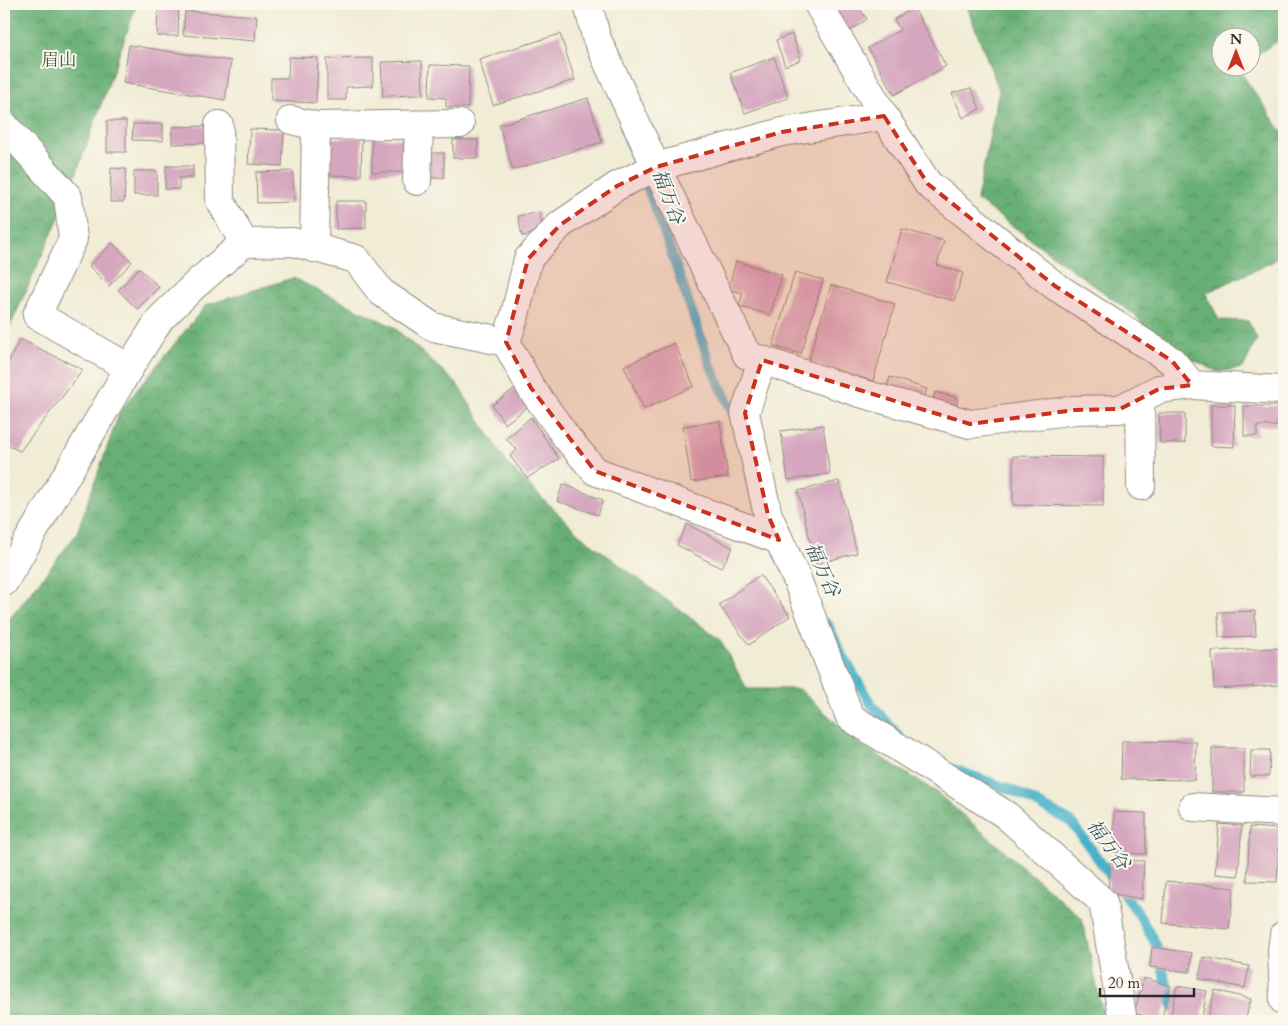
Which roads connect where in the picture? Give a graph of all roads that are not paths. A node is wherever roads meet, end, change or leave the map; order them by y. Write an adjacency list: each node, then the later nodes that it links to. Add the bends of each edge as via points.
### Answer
1 (588, 4): 8 (street, via 596,37)
2 (818, 4): 3 (street)
3 (884, 116): 8 (street, via 782,132); 15 (street, via 928,184 1056,286 1172,361)
4 (460, 124): 6 (street)
5 (219, 125): 10 (street, via 220,200)
6 (419, 125): 9 (street); 11 (street, via 304,123)
7 (9, 141): 14 (street, via 68,197 73,239 37,315)
8 (656, 168): 12 (street, via 617,186 560,225 528,259); 13 (street, via 747,355)
9 (417, 181)
10 (244, 244): 11 (street, via 294,242); 14 (street, via 196,284 160,320)
11 (314, 248): 12 (street, via 356,259 381,292 434,327)
12 (506, 342): 19 (street, via 532,388 567,438 595,470)
13 (762, 360): 17 (street, via 857,392 970,424 1075,410 1120,409); 19 (street, via 745,413 768,515)
14 (129, 368): 20 (street)
15 (1192, 385): 16 (street); 17 (street, via 1159,389)
16 (1284, 390)
17 (1140, 399): 18 (street)
18 (1141, 486)
19 (779, 540): 25 (street, via 850,717 1006,815 1103,902)
20 (4, 582)
21 (1193, 807): 22 (street)
22 (1284, 812)
23 (1284, 935): 24 (street)
24 (1284, 1001)
25 (1123, 1021)

